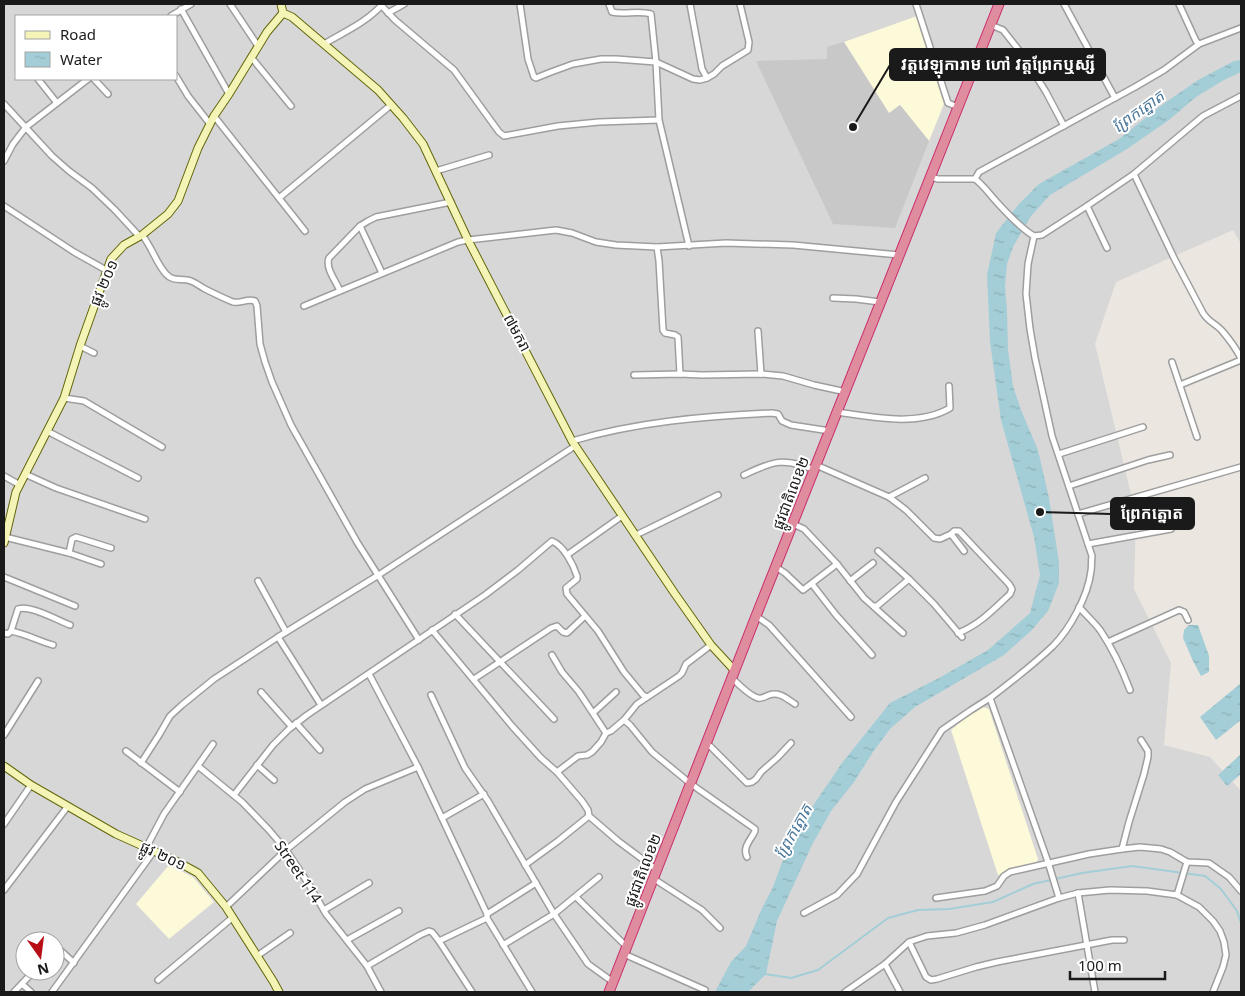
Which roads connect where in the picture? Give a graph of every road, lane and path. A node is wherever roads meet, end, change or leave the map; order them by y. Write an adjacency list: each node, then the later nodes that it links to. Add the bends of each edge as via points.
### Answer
1 (191, 4): 14 (street)
2 (230, 4): 22 (street)
3 (281, 4): 15 (street)
4 (404, 4): 16 (street)
5 (520, 4): 24 (street, via 528,59 536,78 573,64 600,60)
6 (609, 4): 24 (street, via 612,12 651,14)
7 (690, 4): 25 (street, via 702,69)
8 (740, 4): 25 (street, via 748,50)
9 (916, 4): 38 (street, via 948,103)
10 (999, 4): 18 (highway, ផ្លូវជាតិលេខ២)
11 (1064, 4): 33 (street)
12 (1179, 4): 21 (street)
13 (380, 5): 16 (street); 20 (street, via 363,22)
14 (181, 9): 17 (street); 31 (street)
15 (283, 13): 20 (street, ៧មករា); 22 (street, ផ្លូវ ២០១)
16 (388, 14): 40 (street, via 454,70 504,136 566,125)
17 (172, 15)
18 (991, 25): 38 (highway, ផ្លូវជាតិលេខ២); 42 (street, via 1003,30 1022,54)
19 (1241, 28): 21 (street)
20 (324, 44): 36 (street, ៧មករា)
21 (1199, 44): 33 (street, via 1164,70)
22 (258, 46): 23 (street, ផ្លូវ ២០១)
23 (251, 57): 31 (street, ផ្លូវ ២០១); 37 (street)
24 (656, 62): 25 (street, via 693,79); 40 (street)
25 (707, 78)
26 (178, 79): 41 (street)
27 (39, 80): 34 (street)
28 (87, 80): 34 (street)
29 (95, 80): 30 (street)
30 (108, 94)
31 (229, 94): 39 (street, ផ្លូវ ២០១)
32 (1241, 96): 47 (street, via 1203,116)
33 (1115, 98): 42 (street)
34 (57, 103): 43 (street)
35 (4, 104): 43 (street)
36 (391, 104): 46 (street, ៧មករា, via 423,144); 50 (street)
37 (291, 106)
38 (958, 108): 48 (highway, ផ្លូវជាតិលេខ២)
39 (214, 116): 41 (street, ផ្លូវ ២០១); 50 (street)
40 (659, 120): 59 (street)
41 (210, 124): 56 (street, ផ្លូវ ២០១, via 178,201 168,214)
42 (1064, 126): 49 (street, via 979,172)
43 (26, 127): 45 (street); 56 (street, via 52,156 92,188)
44 (488, 155): 46 (street)
45 (4, 160)
46 (436, 172): 51 (street, ៧មករា)
47 (1134, 174): 53 (street); 72 (street, via 1207,320 1224,332)
48 (931, 177): 49 (street); 62 (highway, ផ្លូវជាតិលេខ២)
49 (975, 179): 57 (street)
50 (280, 198): 55 (street)
51 (451, 202): 54 (street, via 376,217); 58 (street, ៧មករា)
52 (4, 206): 63 (street)
53 (1087, 206): 57 (street, via 1051,230); 61 (street)
54 (360, 226): 64 (street); 65 (street, via 327,262)
55 (305, 230)
56 (140, 236): 63 (street, ផ្លូវ ២០១, via 124,245 111,258); 120 (street, via 148,242 172,279 191,280 234,303 255,301 260,344 291,425)
57 (1034, 236): 88 (street, via 1026,294 1030,329)
58 (468, 240): 60 (street, via 556,230 596,242); 64 (street); 86 (street, ៧មករា)
59 (689, 246): 60 (street); 62 (street, via 726,243 794,245)
60 (657, 247): 75 (street, via 663,330 678,337)
61 (1107, 248)
62 (899, 256): 67 (highway, ផ្លូវជាតិលេខ២)
63 (106, 270): 70 (street, ផ្លូវ ២០១)
64 (382, 273): 65 (street)
65 (340, 291): 68 (street)
66 (833, 298): 67 (street)
67 (880, 302): 79 (highway, ផ្លូវជាតិលេខ២)
68 (304, 306)
69 (758, 331): 76 (street)
70 (80, 346): 71 (street); 80 (street, ផ្លូវ ២០១)
71 (94, 353)
72 (1241, 359): 78 (street)
73 (1172, 362): 78 (street)
74 (634, 374): 75 (street)
75 (680, 374): 76 (street)
76 (761, 374): 79 (street, via 783,376)
77 (950, 386): 81 (street, via 950,408 925,417 878,418)
78 (1180, 386): 85 (street)
79 (846, 392): 81 (highway, ផ្លូវជាតិលេខ២)
80 (64, 398): 83 (street, ផ្លូវ ២០១); 87 (street, via 84,401)
81 (837, 412): 84 (highway, ផ្លូវជាតិលេខ២)
82 (1143, 427): 88 (street)
83 (48, 431): 92 (street, ផ្លូវ ២០១); 95 (street)
84 (830, 431): 86 (street, via 791,425 772,413 697,418 618,429); 91 (highway, ផ្លូវជាតិលេខ២)
85 (1197, 437)
86 (574, 444): 102 (street, ៧មករា); 120 (street)
87 (162, 447)
88 (1059, 454): 98 (street)
89 (1170, 455): 98 (street)
90 (1241, 467): 101 (street)
91 (815, 468): 93 (street, via 770,463); 100 (street); 105 (highway, ផ្លូវជាតិលេខ២)
92 (25, 474): 97 (street, ផ្លូវ ២០១); 103 (street)
93 (744, 475)
94 (4, 476): 97 (street)
95 (138, 478)
96 (925, 478): 100 (street)
97 (20, 485): 104 (street, ផ្លូវ ២០១)
98 (1069, 486): 101 (street)
99 (718, 495): 108 (street)
100 (889, 497): 107 (street, via 934,538)
101 (1078, 514): 110 (street)
102 (622, 516): 108 (street, ៧មករា); 115 (street)
103 (145, 519)
104 (6, 520): 109 (street, ផ្លូវ ២០១)
105 (793, 524): 118 (street, via 804,529); 119 (highway, ផ្លូវជាតិលេខ២)
106 (1171, 529): 110 (street)
107 (951, 534): 113 (street); 122 (street, via 959,531 1009,584 1010,594 960,635)
108 (636, 535): 143 (street, ៧មករា)
109 (4, 540): 114 (street)
110 (1088, 544): 128 (street, via 1092,556 1091,573)
111 (111, 548): 114 (street, via 76,537 72,539)
112 (878, 551): 122 (street)
113 (964, 551)
114 (69, 553): 117 (street)
115 (567, 556): 129 (street, via 559,545 552,542 511,576); 130 (street, via 577,579 566,588 566,592)
116 (873, 563): 124 (street)
117 (101, 564)
118 (837, 564): 124 (street); 125 (street)
119 (776, 567): 125 (street, via 803,590); 131 (highway, ផ្លូវជាតិលេខ២)
120 (377, 576): 136 (street); 140 (street)
121 (4, 577): 126 (street)
122 (909, 580): 127 (street)
123 (258, 581): 136 (street)
124 (850, 581): 127 (street)
125 (812, 584): 145 (street)
126 (75, 606)
127 (873, 606): 137 (street)
128 (1079, 607): 141 (street); 156 (street, via 1054,646)
129 (455, 614): 134 (street); 146 (street)
130 (585, 616): 146 (street, via 566,633 554,626); 155 (street, via 624,672)
131 (756, 616): 148 (highway, ផ្លូវជាតិលេខ២); 160 (street, via 769,625)
132 (1188, 620): 141 (street, via 1179,610)
133 (70, 625): 135 (street, via 24,608 18,609)
134 (432, 630): 140 (street); 149 (street)
135 (11, 631): 138 (street); 142 (street)
136 (286, 632): 139 (street)
137 (903, 633)
138 (4, 634)
139 (278, 637): 158 (street); 172 (street, via 214,679 170,716)
140 (418, 640): 147 (street)
141 (1108, 642): 151 (street)
142 (53, 645)
143 (711, 645): 148 (street, ៧មករា); 155 (street, via 686,664 679,676)
144 (552, 655): 159 (street)
145 (872, 655)
146 (500, 662): 149 (street); 161 (street)
147 (369, 674): 158 (street); 175 (street)
148 (734, 675): 157 (street, via 748,692 758,698 776,693); 167 (highway, ផ្លូវជាតិលេខ២)
149 (474, 679): 177 (street, via 512,726)
150 (38, 681): 165 (street)
151 (1130, 690)
152 (261, 692): 163 (street)
153 (616, 692): 159 (street)
154 (431, 695): 182 (street, via 465,768)
155 (647, 697): 162 (street)
156 (990, 698): 193 (street); 210 (street, via 942,730 896,802 857,874 837,895)
157 (795, 704)
158 (321, 705): 163 (street)
159 (593, 713): 164 (street)
160 (851, 717)
161 (554, 719)
162 (624, 720): 164 (street); 179 (street, via 652,752)
163 (294, 725): 170 (street); 173 (street)
164 (606, 733): 177 (street, via 592,752 578,756)
165 (4, 735)
166 (1141, 740): 189 (street, via 1148,757)
167 (707, 742): 169 (street, via 748,782 756,779); 179 (highway, ផ្លូវជាតិលេខ២)
168 (213, 744): 174 (street)
169 (791, 744)
170 (320, 750)
171 (126, 751): 172 (street)
172 (142, 763): 181 (street)
173 (257, 765): 178 (street); 183 (street)
174 (198, 766): 181 (street); 183 (street, Street 114)
175 (418, 767): 186 (street); 190 (street, via 365,789)
176 (5, 769): 180 (street, ផ្លូវ ២០១)
177 (557, 772): 185 (street, via 582,801)
178 (274, 780)
179 (691, 784): 192 (street, via 755,829 746,846); 196 (highway, ផ្លូវជាតិលេខ២)
180 (31, 785): 184 (street, ផ្លូវ ២០១); 187 (street)
181 (180, 792): 188 (street)
182 (484, 794): 186 (street); 195 (street)
183 (234, 795): 190 (street, Street 114)
184 (68, 806): 188 (street, ផ្លូវ ២០១); 200 (street)
185 (589, 816): 195 (street); 196 (street)
186 (442, 818): 212 (street)
187 (4, 824)
188 (146, 848): 191 (street, ផ្លូវ ២០១)
189 (1122, 849): 193 (street); 194 (street, via 1161,849)
190 (286, 850): 207 (street); 208 (street, Street 114)
191 (154, 851): 207 (street, ផ្លូវ ២០១, via 198,873); 225 (street)
192 (747, 857)
193 (1048, 862): 205 (street, via 1010,872 997,886 985,891); 206 (street)
194 (1187, 862): 201 (street, via 1209,863 1230,877); 203 (street)
195 (525, 865): 199 (street)
196 (656, 874): 214 (street); 222 (highway, ផ្លូវជាតិលេខ២)
197 (599, 877): 204 (street)
198 (370, 883): 208 (street)
199 (536, 883): 211 (street); 212 (street)
200 (4, 890)
201 (1241, 891)
202 (1078, 893): 203 (street, via 1147,890); 206 (street); 220 (street)
203 (1177, 895): 244 (street, via 1199,907 1220,931 1226,955)
204 (576, 897): 211 (street); 222 (street)
205 (936, 898)
206 (1059, 898): 219 (street, via 985,925)
207 (226, 908): 213 (street, ផ្លូវ ២០១)
208 (324, 910): 216 (street, Street 114)
209 (399, 911): 216 (street)
210 (804, 913)
211 (554, 914): 221 (street); 230 (street, via 588,964)
212 (487, 916): 218 (street); 221 (street)
213 (232, 918): 224 (street, ផ្លូវ ២០១); 228 (street)
214 (720, 928)
215 (290, 933): 224 (street)
216 (347, 940): 227 (street, Street 114)
217 (1124, 940): 220 (street)
218 (439, 941): 227 (street, via 429,931); 238 (street)
219 (909, 942): 220 (street, via 926,977 931,980 997,962); 226 (street)
220 (1087, 944): 243 (street)
221 (503, 945): 239 (street)
222 (626, 951): 230 (highway, ផ្លូវជាតិលេខ២); 232 (street)
223 (65, 955): 225 (street)
224 (257, 956): 236 (street, ផ្លូវ ២០១)
225 (74, 963): 235 (street)
226 (885, 964): 241 (street); 242 (street)
227 (367, 966): 237 (street, Street 114)
228 (158, 980)
229 (25, 981): 231 (street)
230 (613, 982): 240 (highway, ផ្លូវជាតិលេខ២)
231 (22, 984): 233 (street); 234 (street)
232 (705, 990)
233 (14, 992)
234 (31, 992)
235 (52, 992)
236 (279, 992)
237 (381, 992)
238 (472, 992)
239 (532, 992)
240 (609, 992)
241 (846, 992)
242 (900, 992)
243 (1095, 992)
244 (1213, 992)

